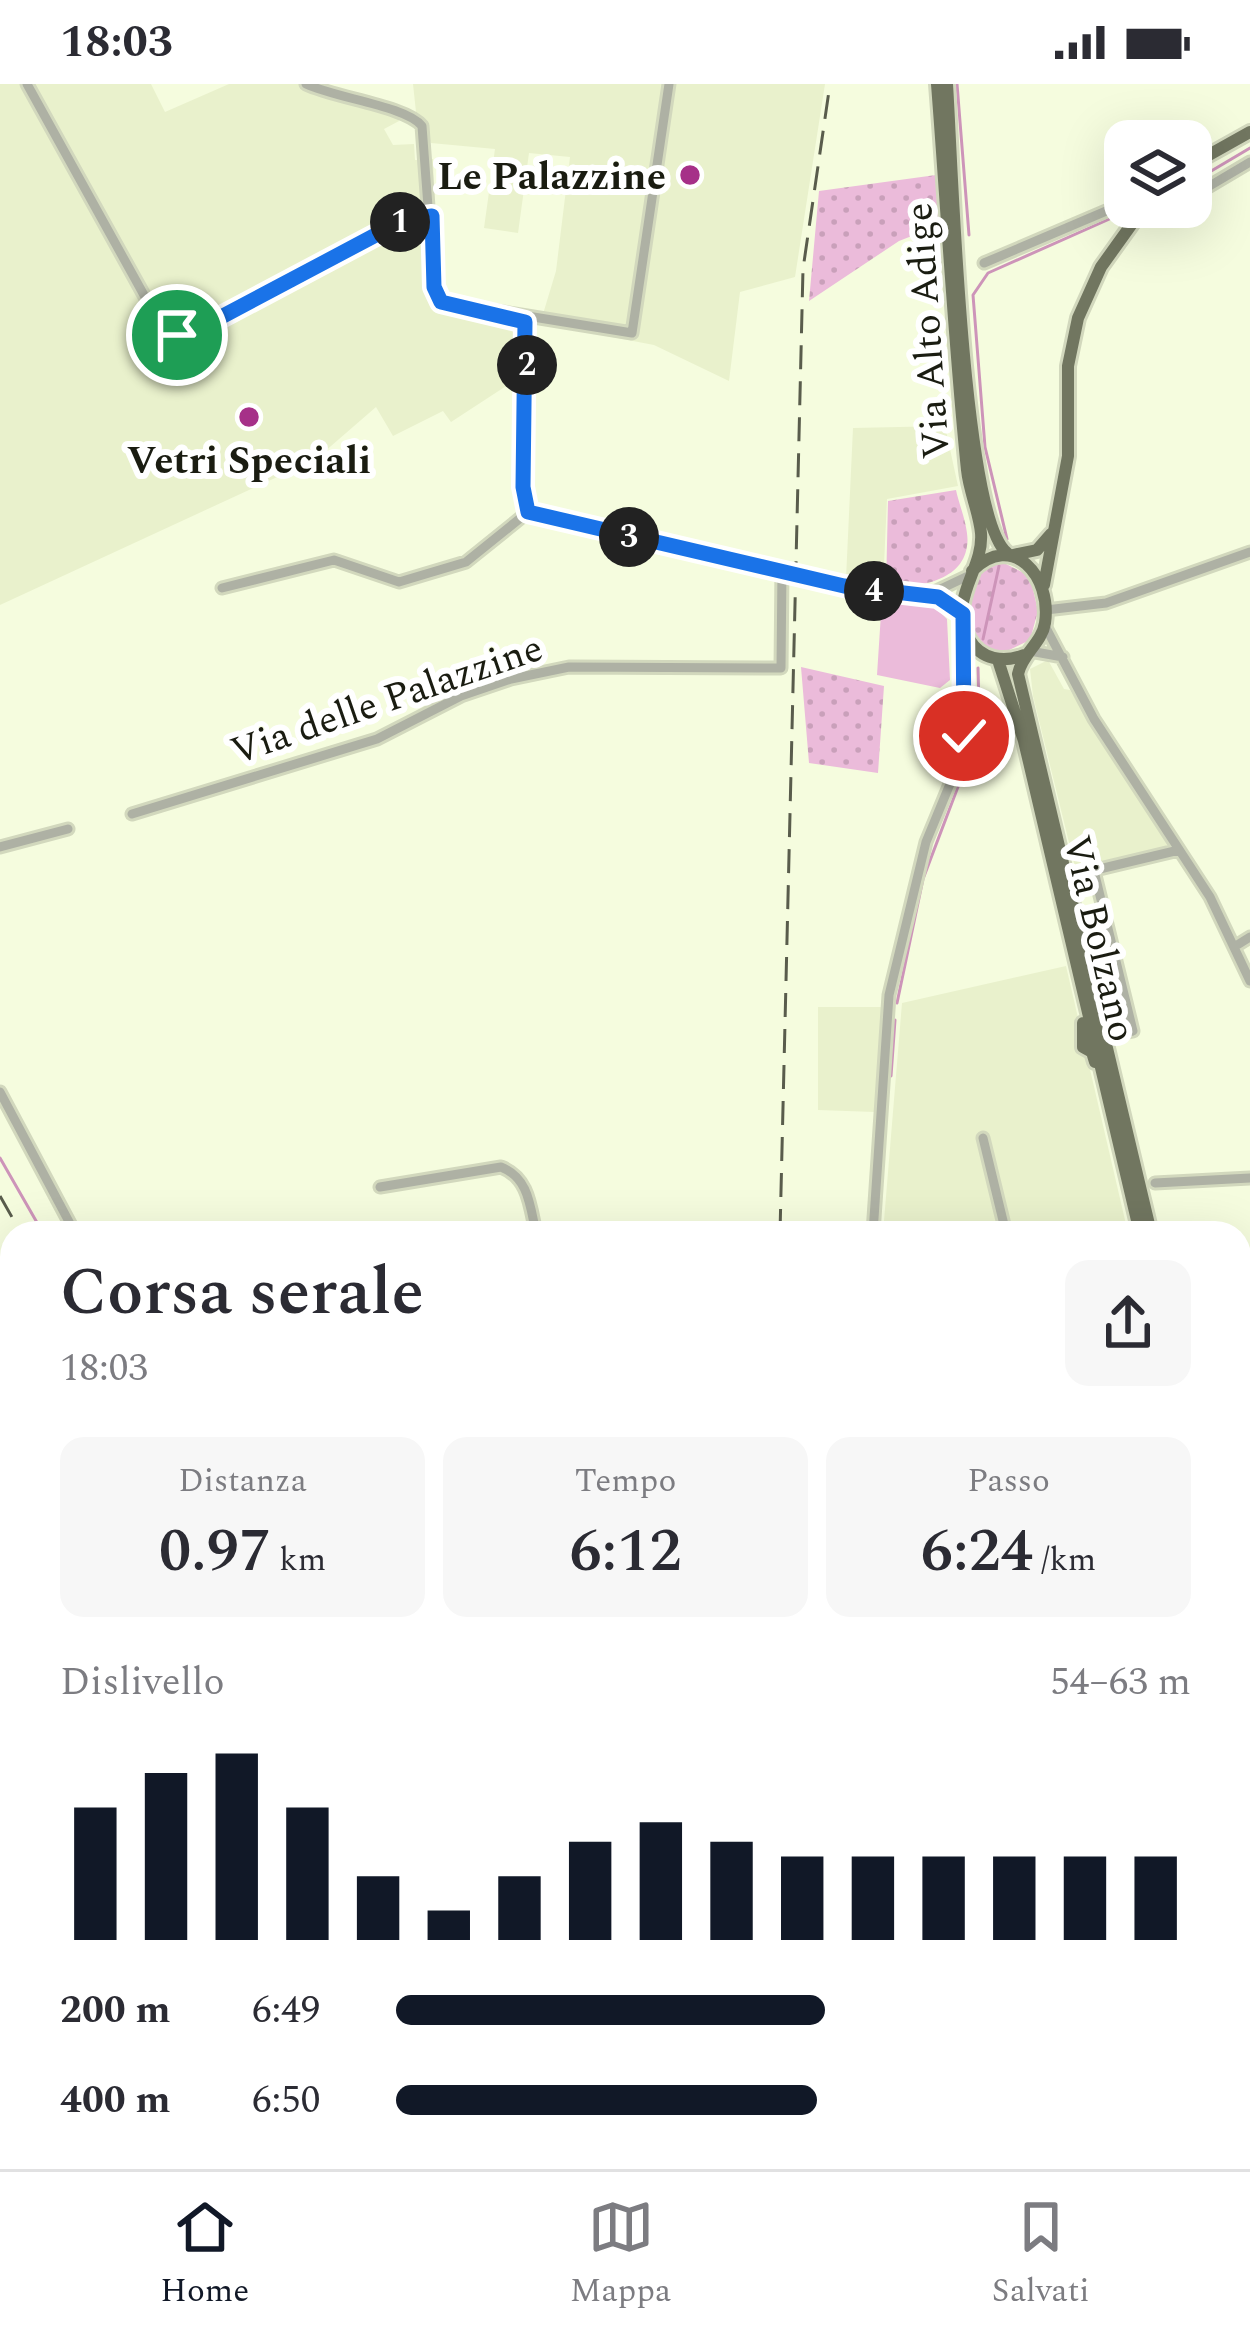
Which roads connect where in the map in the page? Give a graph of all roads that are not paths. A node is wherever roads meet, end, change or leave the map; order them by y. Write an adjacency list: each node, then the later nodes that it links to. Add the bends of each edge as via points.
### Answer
1 (27, 84): 11 (street, via 165,333 191,333 404,220)
2 (306, 84): 11 (street, via 415,117 427,146)
3 (670, 84): 14 (street, via 632,333)
4 (937, 84): 20 (main road, Via Alto Adige, via 962,424 981,533)
5 (947, 84): 18 (main road, Via Alto Adige, via 976,461 992,538)
6 (1250, 132): 7 (main road)
7 (1212, 153)
8 (1250, 162): 9 (street)
9 (1212, 185)
10 (1104, 211): 13 (street)
11 (432, 216): 14 (street, via 441,302)
12 (1129, 228): 16 (main road, via 1078,318)
13 (984, 263)
14 (518, 316): 15 (street, via 527,331)
15 (528, 512): 19 (street); 21 (street, via 466,562 399,582 334,560)
16 (1055, 528): 18 (main road, via 1037,550); 22 (main road)
17 (1250, 553): 24 (street, via 1106,603)
18 (1010, 555): 20 (main road, via 988,557); 22 (main road, via 1030,565)
19 (782, 568): 23 (street, via 861,589); 34 (street, Via delle Palazzine, via 781,668 569,667 511,679 376,739)
20 (970, 574): 23 (street); 25 (main road)
21 (222, 588)
22 (1044, 591): 24 (main road)
23 (929, 595): 25 (street)
24 (1053, 607): 26 (main road)
25 (963, 614): 27 (main road)
26 (1045, 626): 28 (main road); 30 (street)
27 (966, 631): 29 (main road); 31 (street)
28 (1030, 651): 29 (main road); 30 (street); 33 (main road, Via Bolzano, via 1018,674)
29 (991, 657): 31 (street); 53 (main road, Via Bolzano, via 1008,677 1075,957 1083,1047 1092,1052)
30 (1063, 657): 37 (street)
31 (961, 671): 51 (street, via 962,755 926,842 889,995)
32 (1040, 722): 33 (main road)
33 (1045, 789): 39 (main road, Via Bolzano)
34 (132, 814)
35 (68, 829): 36 (street)
36 (0, 847)
37 (1179, 850): 38 (street); 41 (street)
38 (1094, 871): 39 (street); 43 (street, Via Bolzano, via 1133,1031)
39 (1066, 878): 43 (main road, Via Bolzano)
40 (1250, 937): 41 (street)
41 (1234, 947): 42 (street)
42 (1250, 980)
43 (1104, 1037): 54 (main road, Via Bolzano)
44 (0, 1092): 49 (street)
45 (983, 1138): 52 (street)
46 (1250, 1178): 47 (street)
47 (1155, 1183)
48 (380, 1187): 50 (street, via 501,1167 526,1188)
49 (69, 1221)
50 (533, 1221)
51 (874, 1221)
52 (1003, 1221)
53 (1137, 1221)
54 (1148, 1221)

